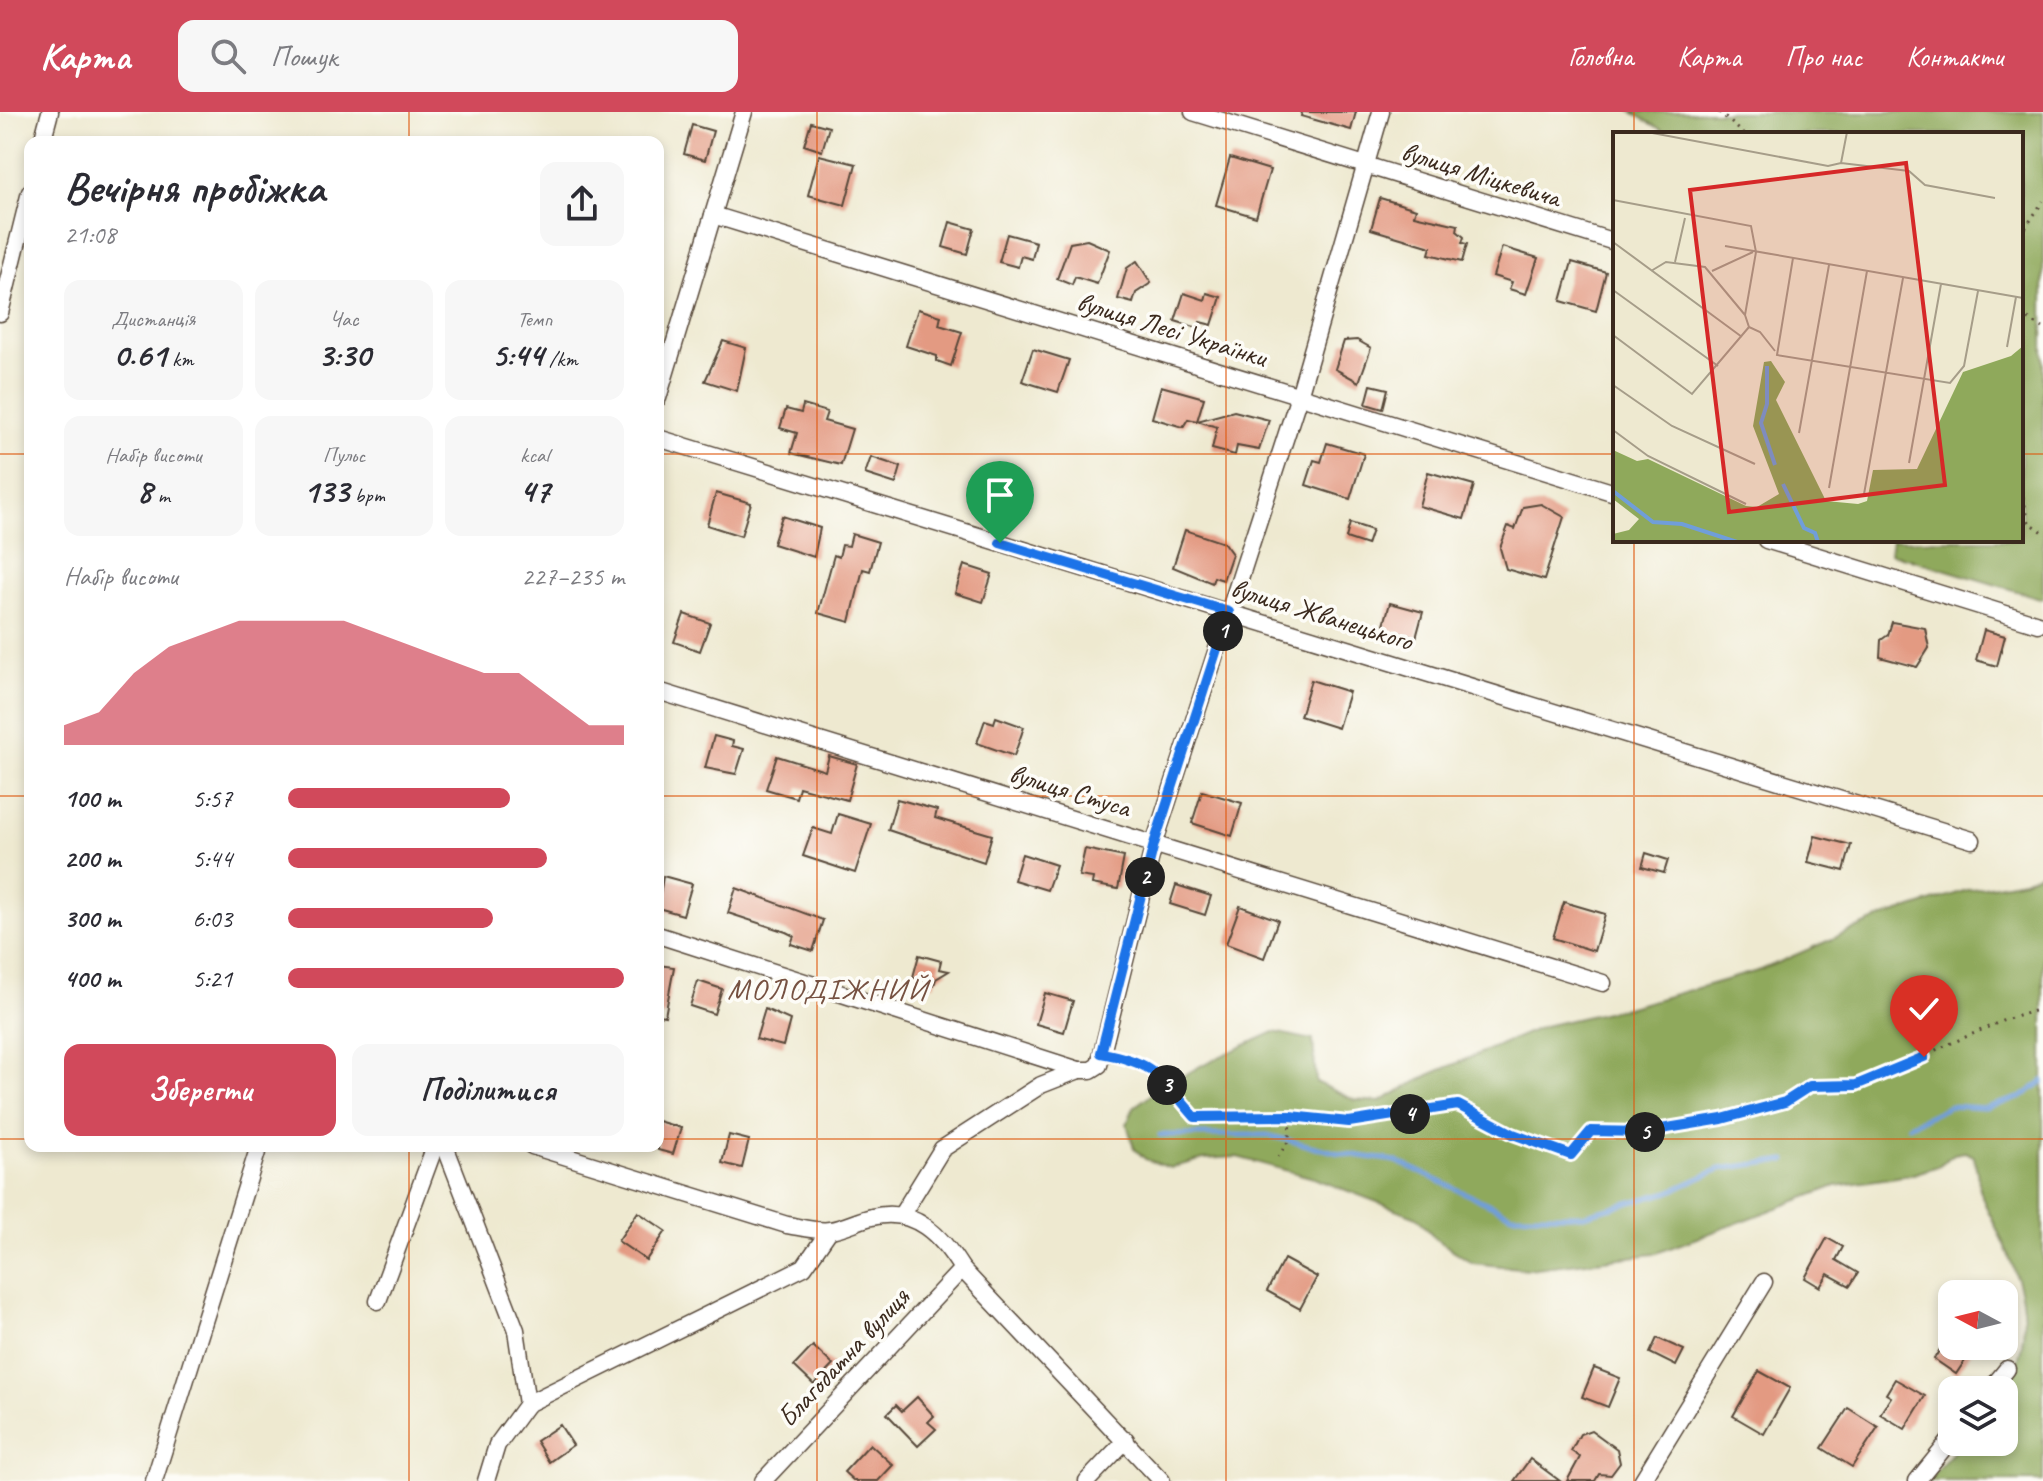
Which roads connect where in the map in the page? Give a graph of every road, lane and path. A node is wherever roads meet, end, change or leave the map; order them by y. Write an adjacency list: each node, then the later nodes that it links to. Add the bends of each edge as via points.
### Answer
1 (50, 112): 7 (street)
2 (744, 112): 10 (street)
3 (1193, 112): 8 (street, вулиця Міцкевича)
4 (1381, 112): 8 (street)
5 (1719, 112): 6 (path)
6 (1742, 132)
7 (44, 136)
8 (1366, 165): 13 (street, вулиця Міцкевича); 18 (street)
9 (2043, 201): 12 (path)
10 (713, 215): 17 (street); 18 (street, вулиця Лесі Українки)
11 (24, 216): 14 (street)
12 (2023, 232)
13 (1613, 241)
14 (0, 313)
15 (2023, 316): 16 (path)
16 (2043, 328)
17 (664, 378)
18 (1299, 396): 20 (street, вулиця Лесі Українки); 24 (street)
19 (664, 440): 24 (street, вулиця Жванецького)
20 (1613, 492)
21 (2023, 497): 22 (path, via 2029,522)
22 (2043, 532)
23 (1772, 542): 25 (street)
24 (1229, 612): 27 (street, вулиця Жванецького); 28 (street)
25 (2038, 624)
26 (664, 693): 28 (street, вулиця Стуса)
27 (1972, 840)
28 (1154, 844): 30 (street, вулиця Стуса); 32 (street)
29 (664, 937): 33 (street)
30 (1603, 983)
31 (2043, 1008): 34 (path, via 1856,1085 1810,1086 1785,1102 1722,1119 1643,1132 1591,1131 1571,1155 1513,1134 1458,1105 1349,1122)
32 (1101, 1053): 33 (street, via 1099,1065); 34 (path, via 1151,1067 1195,1117)
33 (1085, 1070): 40 (street, via 1041,1085 942,1149)
34 (1290, 1116): 39 (path, via 1289,1140)
35 (257, 1152): 50 (street)
36 (433, 1152): 44 (street)
37 (447, 1152): 47 (street, via 516,1330)
38 (551, 1152): 41 (street, via 787,1225)
39 (1278, 1157)
40 (902, 1214): 41 (street, via 875,1216); 42 (street, via 947,1244)
41 (829, 1231): 47 (street, via 804,1267)
42 (962, 1269): 48 (street); 52 (street, Благодатна вулиця)
43 (1764, 1282): 55 (street)
44 (378, 1301)
45 (2007, 1369): 46 (street)
46 (2001, 1376)
47 (527, 1404): 51 (street, via 497,1445)
48 (1126, 1440): 53 (street); 54 (street)
49 (1938, 1455): 56 (street)
50 (154, 1481)
51 (486, 1481)
52 (763, 1481)
53 (1087, 1481)
54 (1162, 1481)
55 (1642, 1481)
56 (1917, 1481)

